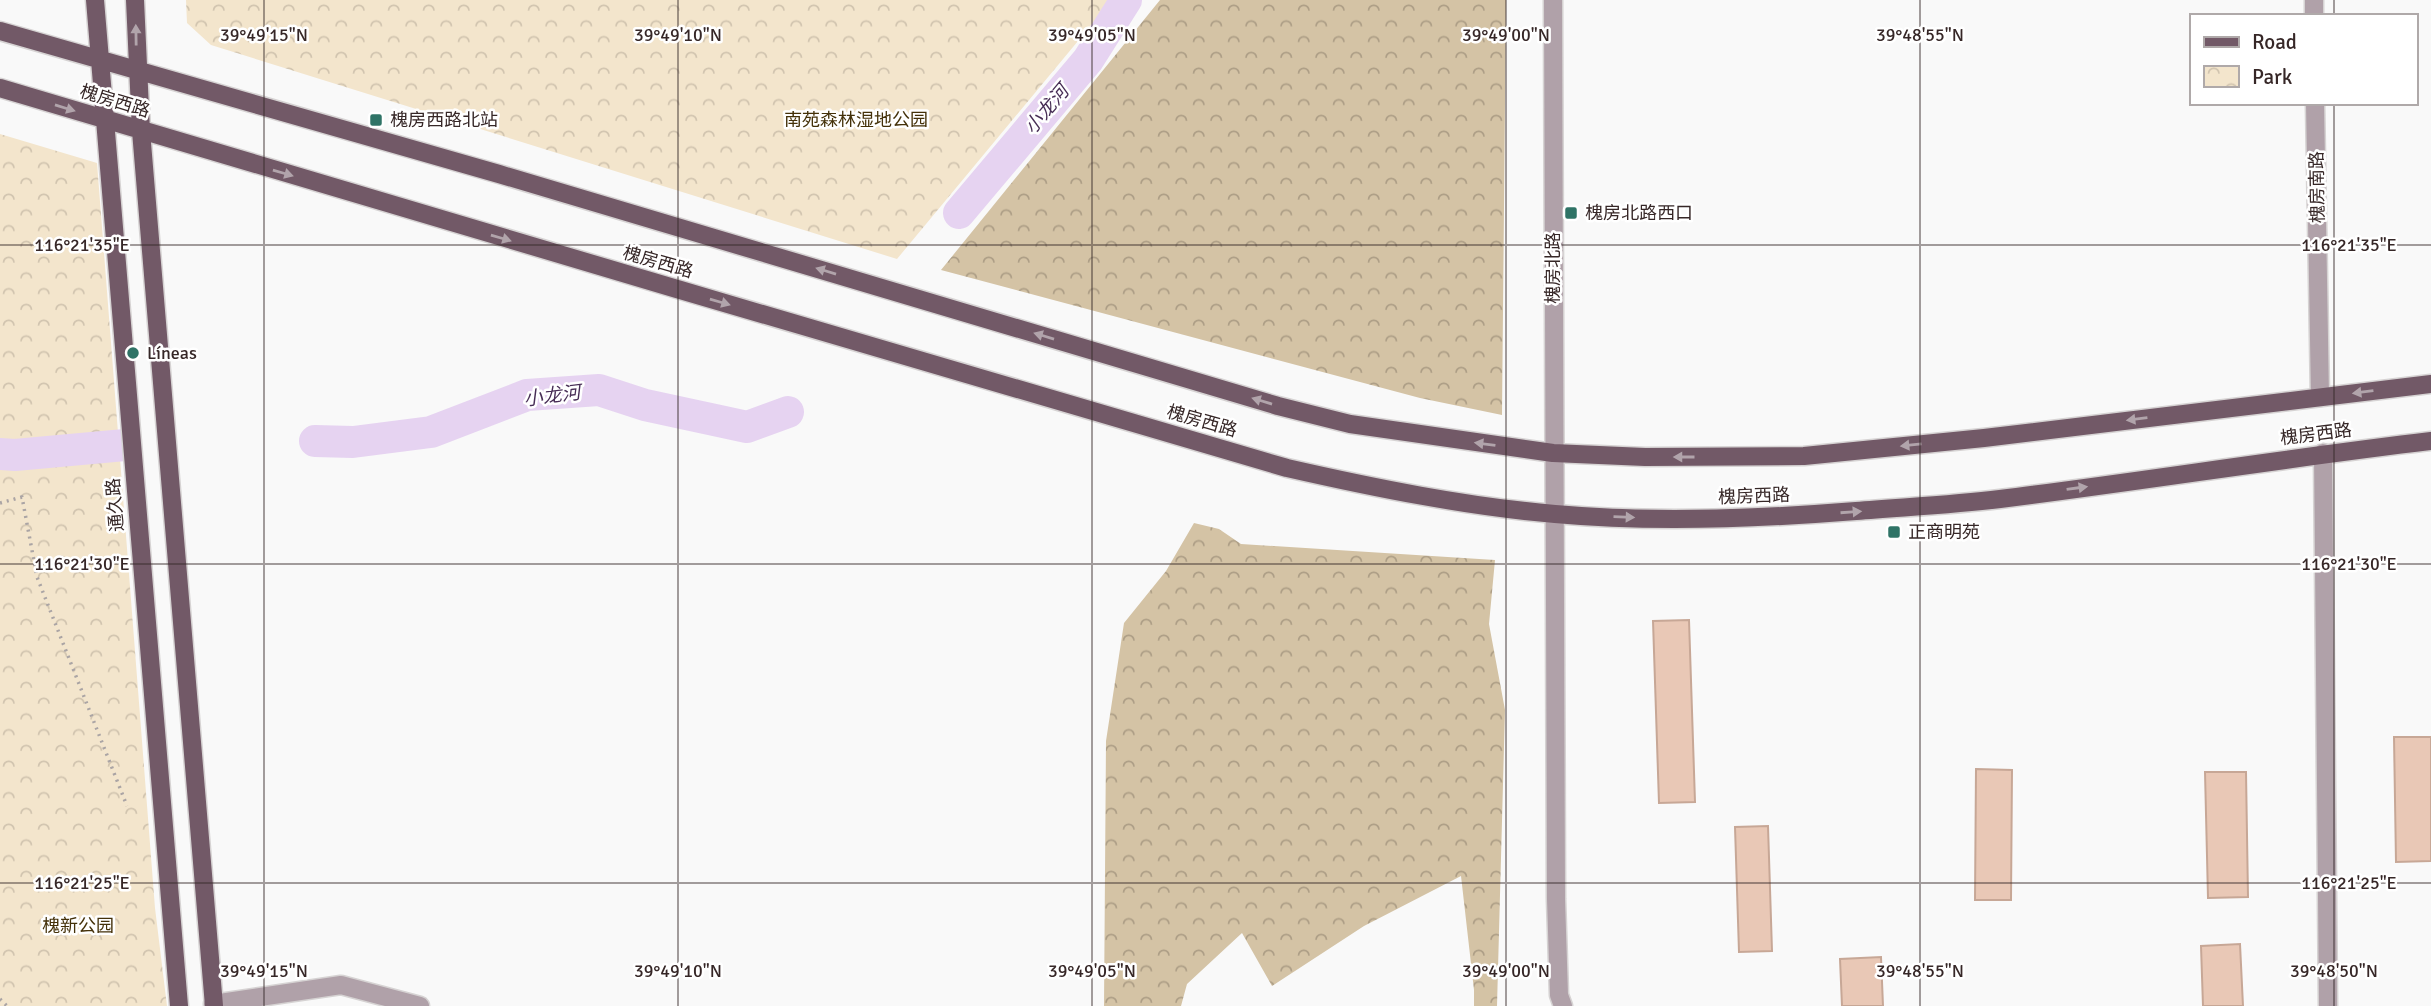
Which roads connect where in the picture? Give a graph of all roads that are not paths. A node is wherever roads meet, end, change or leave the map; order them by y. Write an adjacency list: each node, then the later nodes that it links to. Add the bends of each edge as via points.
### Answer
1 (95, 0): 5 (main road, 通久路)
2 (135, 0): 6 (main road, one-way to 2)
3 (1553, 0): 14 (street, 槐房北路)
4 (0, 32): 5 (main road, 槐房西路)
5 (99, 59): 6 (main road, 槐房西路); 9 (main road, 通久路)
6 (137, 70): 10 (main road); 14 (main road, 槐房西路, one-way to 6, via 1350,424 1278,406)
7 (0, 88): 9 (main road, 槐房西路, one-way to 9)
8 (2315, 105): 12 (street, 槐房南路)
9 (104, 120): 10 (main road, 槐房西路); 18 (main road, 通久路)
10 (141, 131): 16 (main road, 槐房西路, one-way to 16, via 1287,468 1380,489); 17 (main road)
11 (2431, 384): 12 (main road, 槐房西路, one-way to 12)
12 (2320, 397): 14 (main road, 槐房西路, one-way to 14, via 1804,456)
13 (2431, 441): 15 (main road, 槐房西路)
14 (1553, 453): 16 (street, 槐房北路)
15 (2323, 453): 16 (main road, 槐房西路, one-way to 15, via 1663,519 1863,511 1998,499); 21 (street)
16 (1556, 514): 20 (street, 槐房北路, via 1556,899)
17 (213, 1005): 19 (street, via 341,985)
18 (179, 1006)
19 (420, 1006)
20 (1563, 1006)
21 (2328, 1006)

